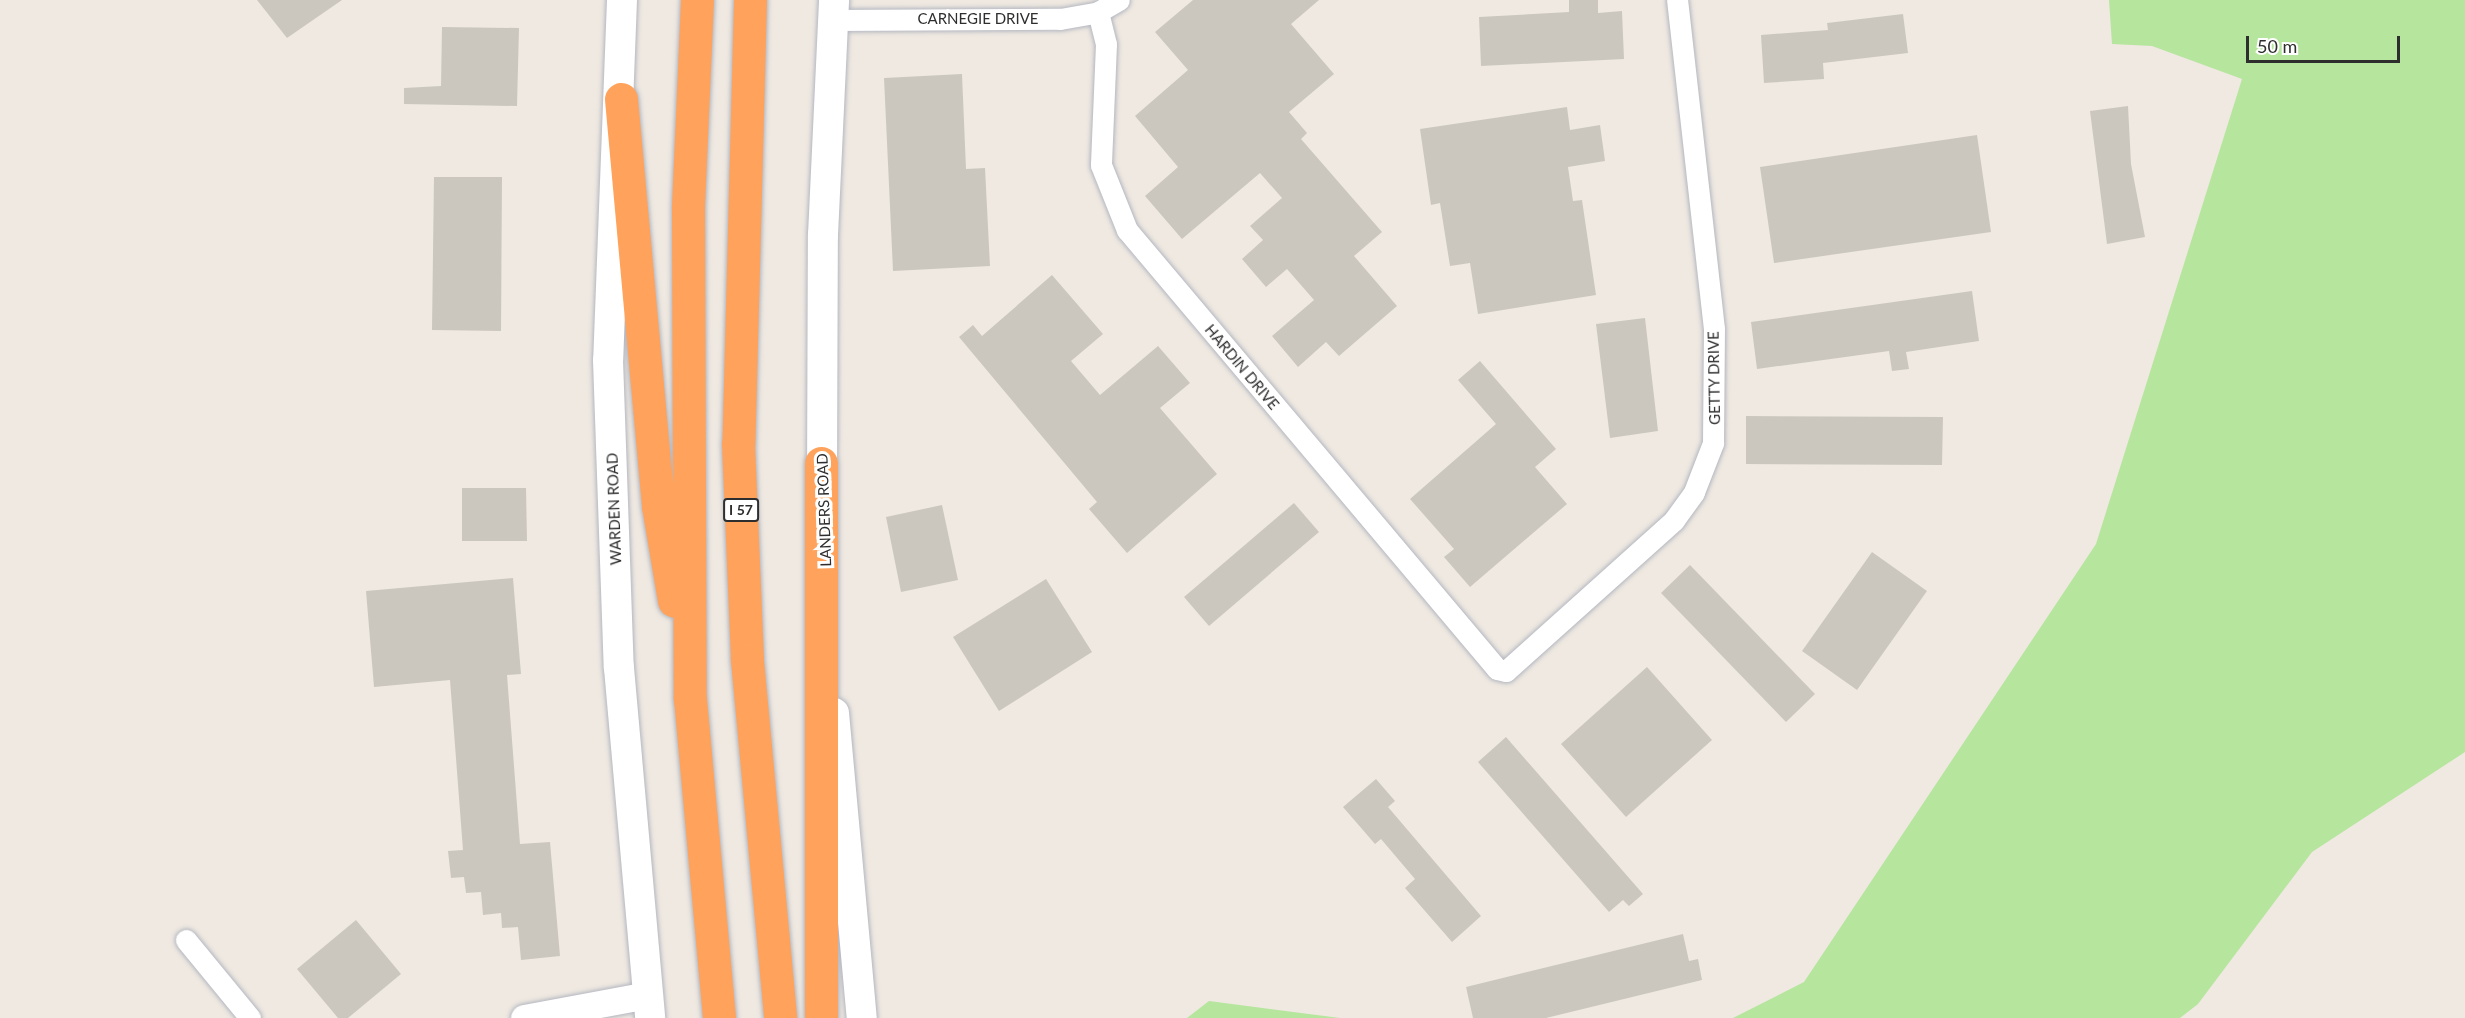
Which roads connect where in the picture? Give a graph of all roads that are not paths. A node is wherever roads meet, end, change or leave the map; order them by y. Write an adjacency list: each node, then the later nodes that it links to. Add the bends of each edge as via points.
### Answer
1 (622, 0): 8 (main road, WARDEN ROAD)
2 (697, 0): 11 (highway, via 688,208)
3 (750, 0): 17 (highway, I 57, via 738,444 747,660)
4 (1119, 0): 7 (street, CARNEGIE DRIVE)
5 (1677, 0): 10 (street, GETTY DRIVE, via 1714,329 1713,443 1694,492 1674,520)
6 (834, 10): 7 (street, CARNEGIE DRIVE, via 1059,19); 9 (main road, LANDERS ROAD, via 823,224)
7 (1098, 12): 10 (street, HARDIN DRIVE, via 1106,44 1101,165 1127,230 1497,669)
8 (621, 99): 11 (highway, via 658,506); 13 (main road, WARDEN ROAD, via 608,360 619,668)
9 (821, 463): 18 (highway); 19 (main road, LANDERS ROAD, via 834,713)
10 (1506, 671)
11 (690, 699): 16 (highway)
12 (186, 940): 14 (street)
13 (649, 1007): 15 (street)
14 (250, 1018)
15 (524, 1018)
16 (719, 1018)
17 (780, 1018)
18 (821, 1018)
19 (862, 1018)

